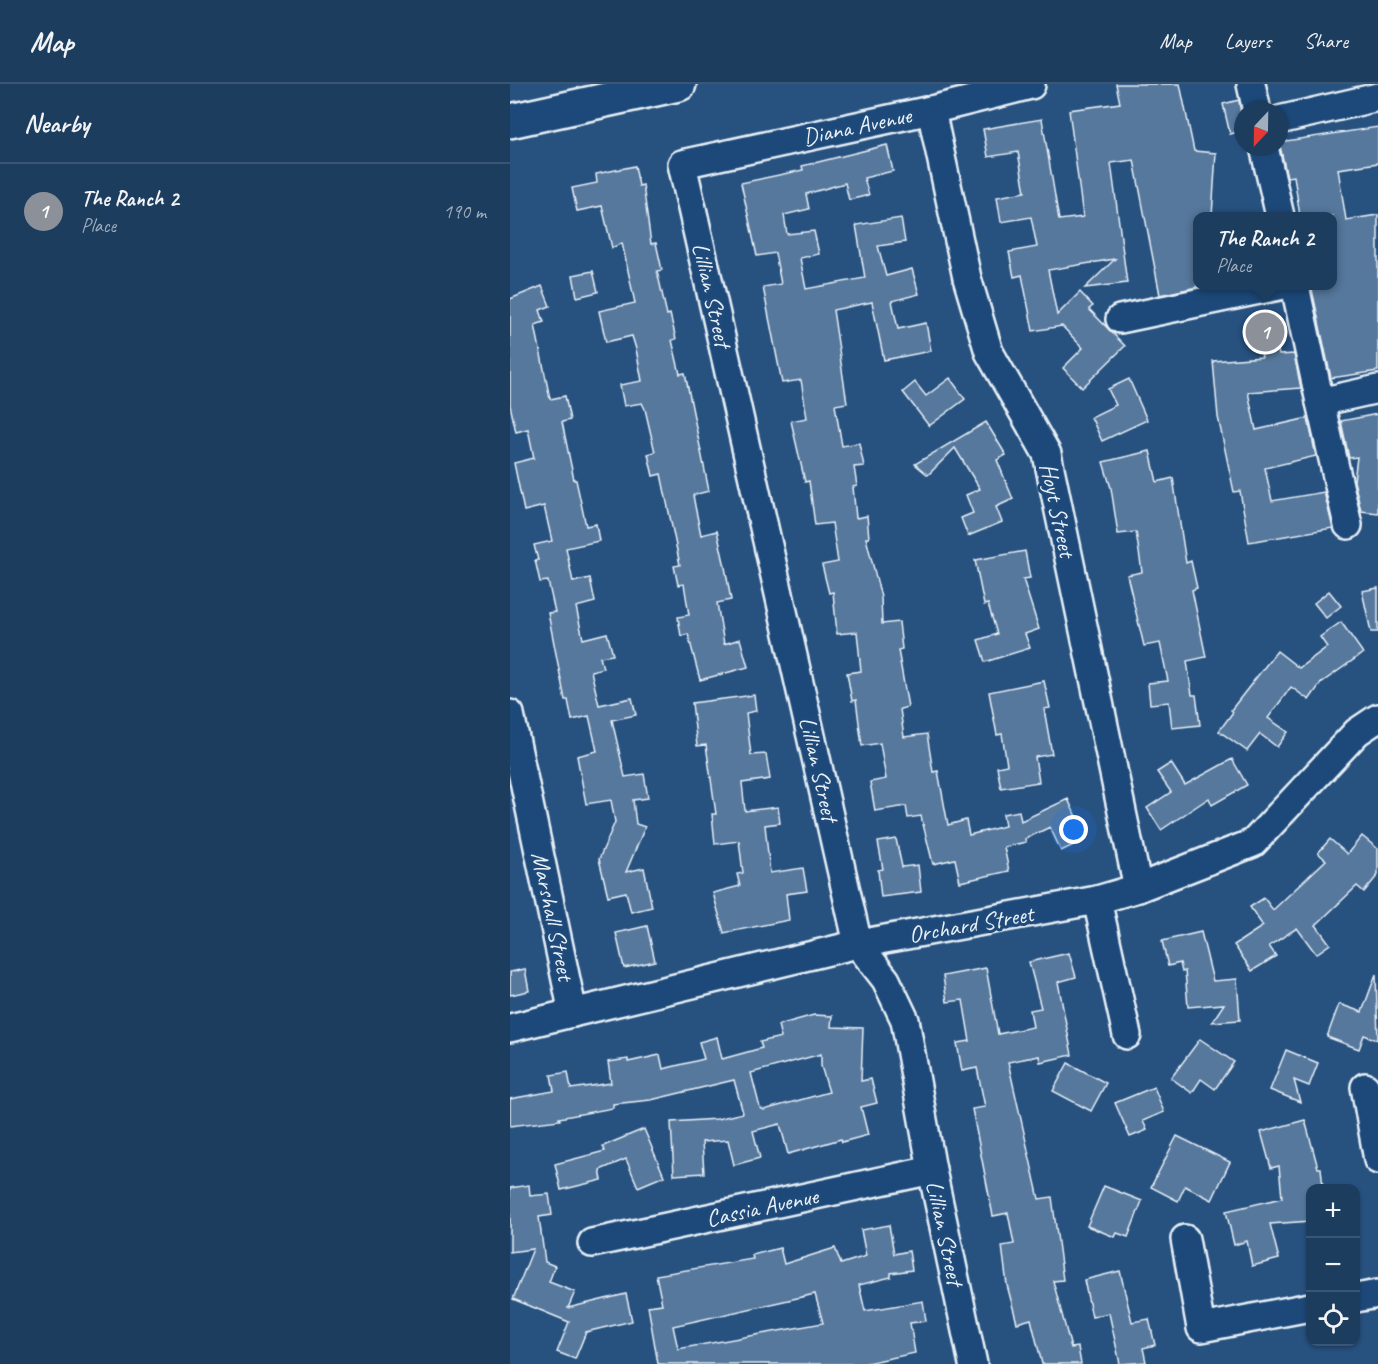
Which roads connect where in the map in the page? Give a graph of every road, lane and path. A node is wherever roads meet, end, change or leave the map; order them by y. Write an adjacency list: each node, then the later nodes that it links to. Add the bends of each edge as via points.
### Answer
1 (679, 84): 8 (highway)
2 (1251, 84): 5 (street)
3 (1031, 85): 6 (street, Diana Avenue)
4 (1378, 98): 7 (street)
5 (1255, 102)
6 (931, 110): 10 (street, Diana Avenue); 20 (street, Hoyt Street, via 967,279 988,352 1047,454)
7 (1288, 118)
8 (510, 121)
9 (1266, 156): 11 (street)
10 (682, 164): 22 (street, Lillian Street)
11 (1279, 212)
12 (1256, 290): 14 (street)
13 (1296, 290): 16 (street)
14 (1120, 319)
15 (1378, 389): 16 (street)
16 (1320, 402): 17 (street)
17 (1348, 525)
18 (510, 714): 23 (street, Marshall Street)
19 (1378, 718): 20 (street, Orchard Street, via 1357,732 1254,843)
20 (1138, 888): 21 (street, Orchard Street)
21 (1097, 900): 22 (street, Orchard Street); 25 (street)
22 (858, 944): 23 (street, Orchard Street); 28 (street, Lillian Street, via 886,980 905,1020)
23 (573, 1013): 24 (street, Orchard Street)
24 (510, 1028)
25 (1127, 1035)
26 (1365, 1087): 27 (street)
27 (1378, 1160)
28 (932, 1170): 30 (street, Cassia Avenue); 34 (street, Lillian Street)
29 (1185, 1239): 33 (street, via 1201,1328)
30 (592, 1243)
31 (1378, 1294): 32 (street)
32 (1360, 1297)
33 (1306, 1308)
34 (973, 1364)

